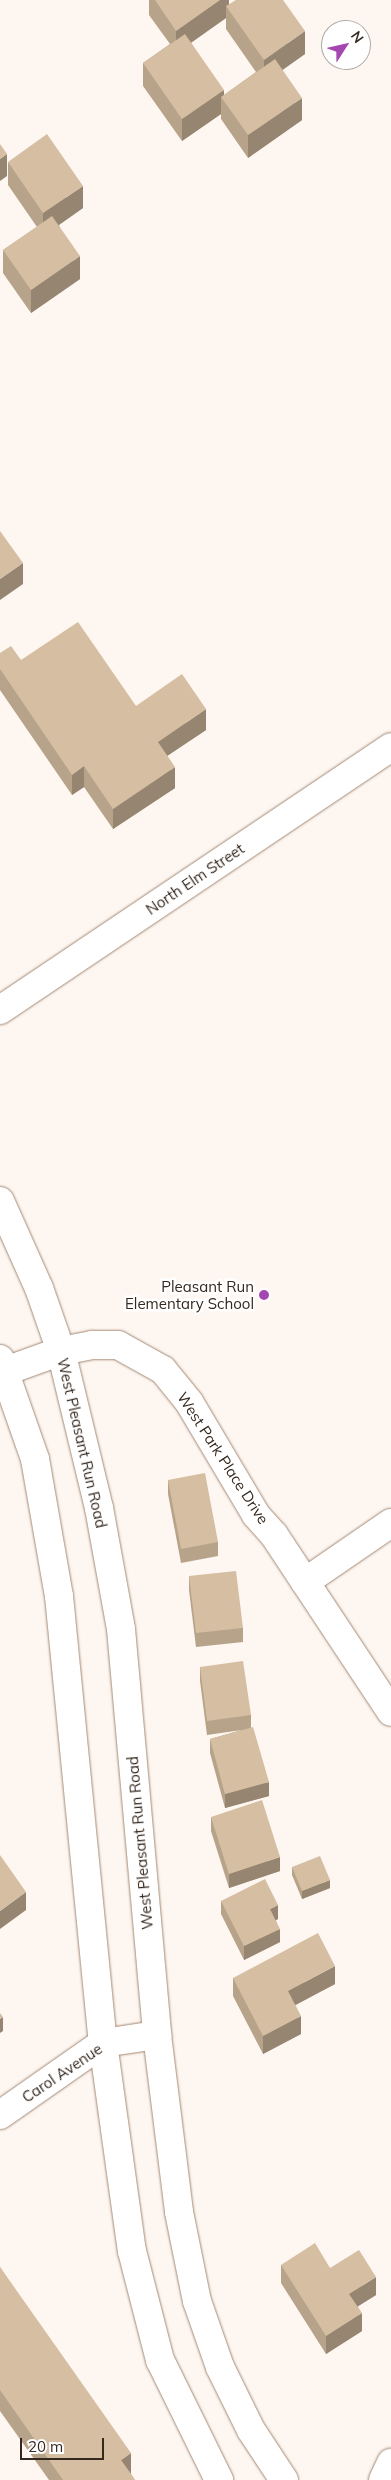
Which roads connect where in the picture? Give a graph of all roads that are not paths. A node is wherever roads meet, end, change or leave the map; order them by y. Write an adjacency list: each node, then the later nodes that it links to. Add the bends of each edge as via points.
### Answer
1 (391, 747): 2 (main road, North Elm Street)
2 (0, 1010)
3 (0, 1200): 4 (main road, West Pleasant Run Road, via 39,1288)
4 (61, 1351): 5 (main road, West Park Place Drive); 7 (main road, West Park Place Drive, via 92,1345 118,1346 163,1370 189,1402 256,1514); 9 (main road, West Pleasant Run Road, via 99,1508 121,1629)
5 (2, 1368): 10 (main road, via 35,1459 59,1596)
6 (391, 1523): 7 (main road)
7 (305, 1582): 8 (main road, West Park Place Drive)
8 (391, 1712)
9 (157, 2035): 10 (main road, Carol Avenue); 14 (main road, West Pleasant Run Road, via 179,2212 197,2300 220,2367 251,2430)
10 (103, 2043): 11 (main road, Carol Avenue); 13 (main road, via 132,2251 160,2360)
11 (0, 2115)
12 (391, 2463): 15 (main road)
13 (219, 2480)
14 (284, 2480)
15 (384, 2480)

